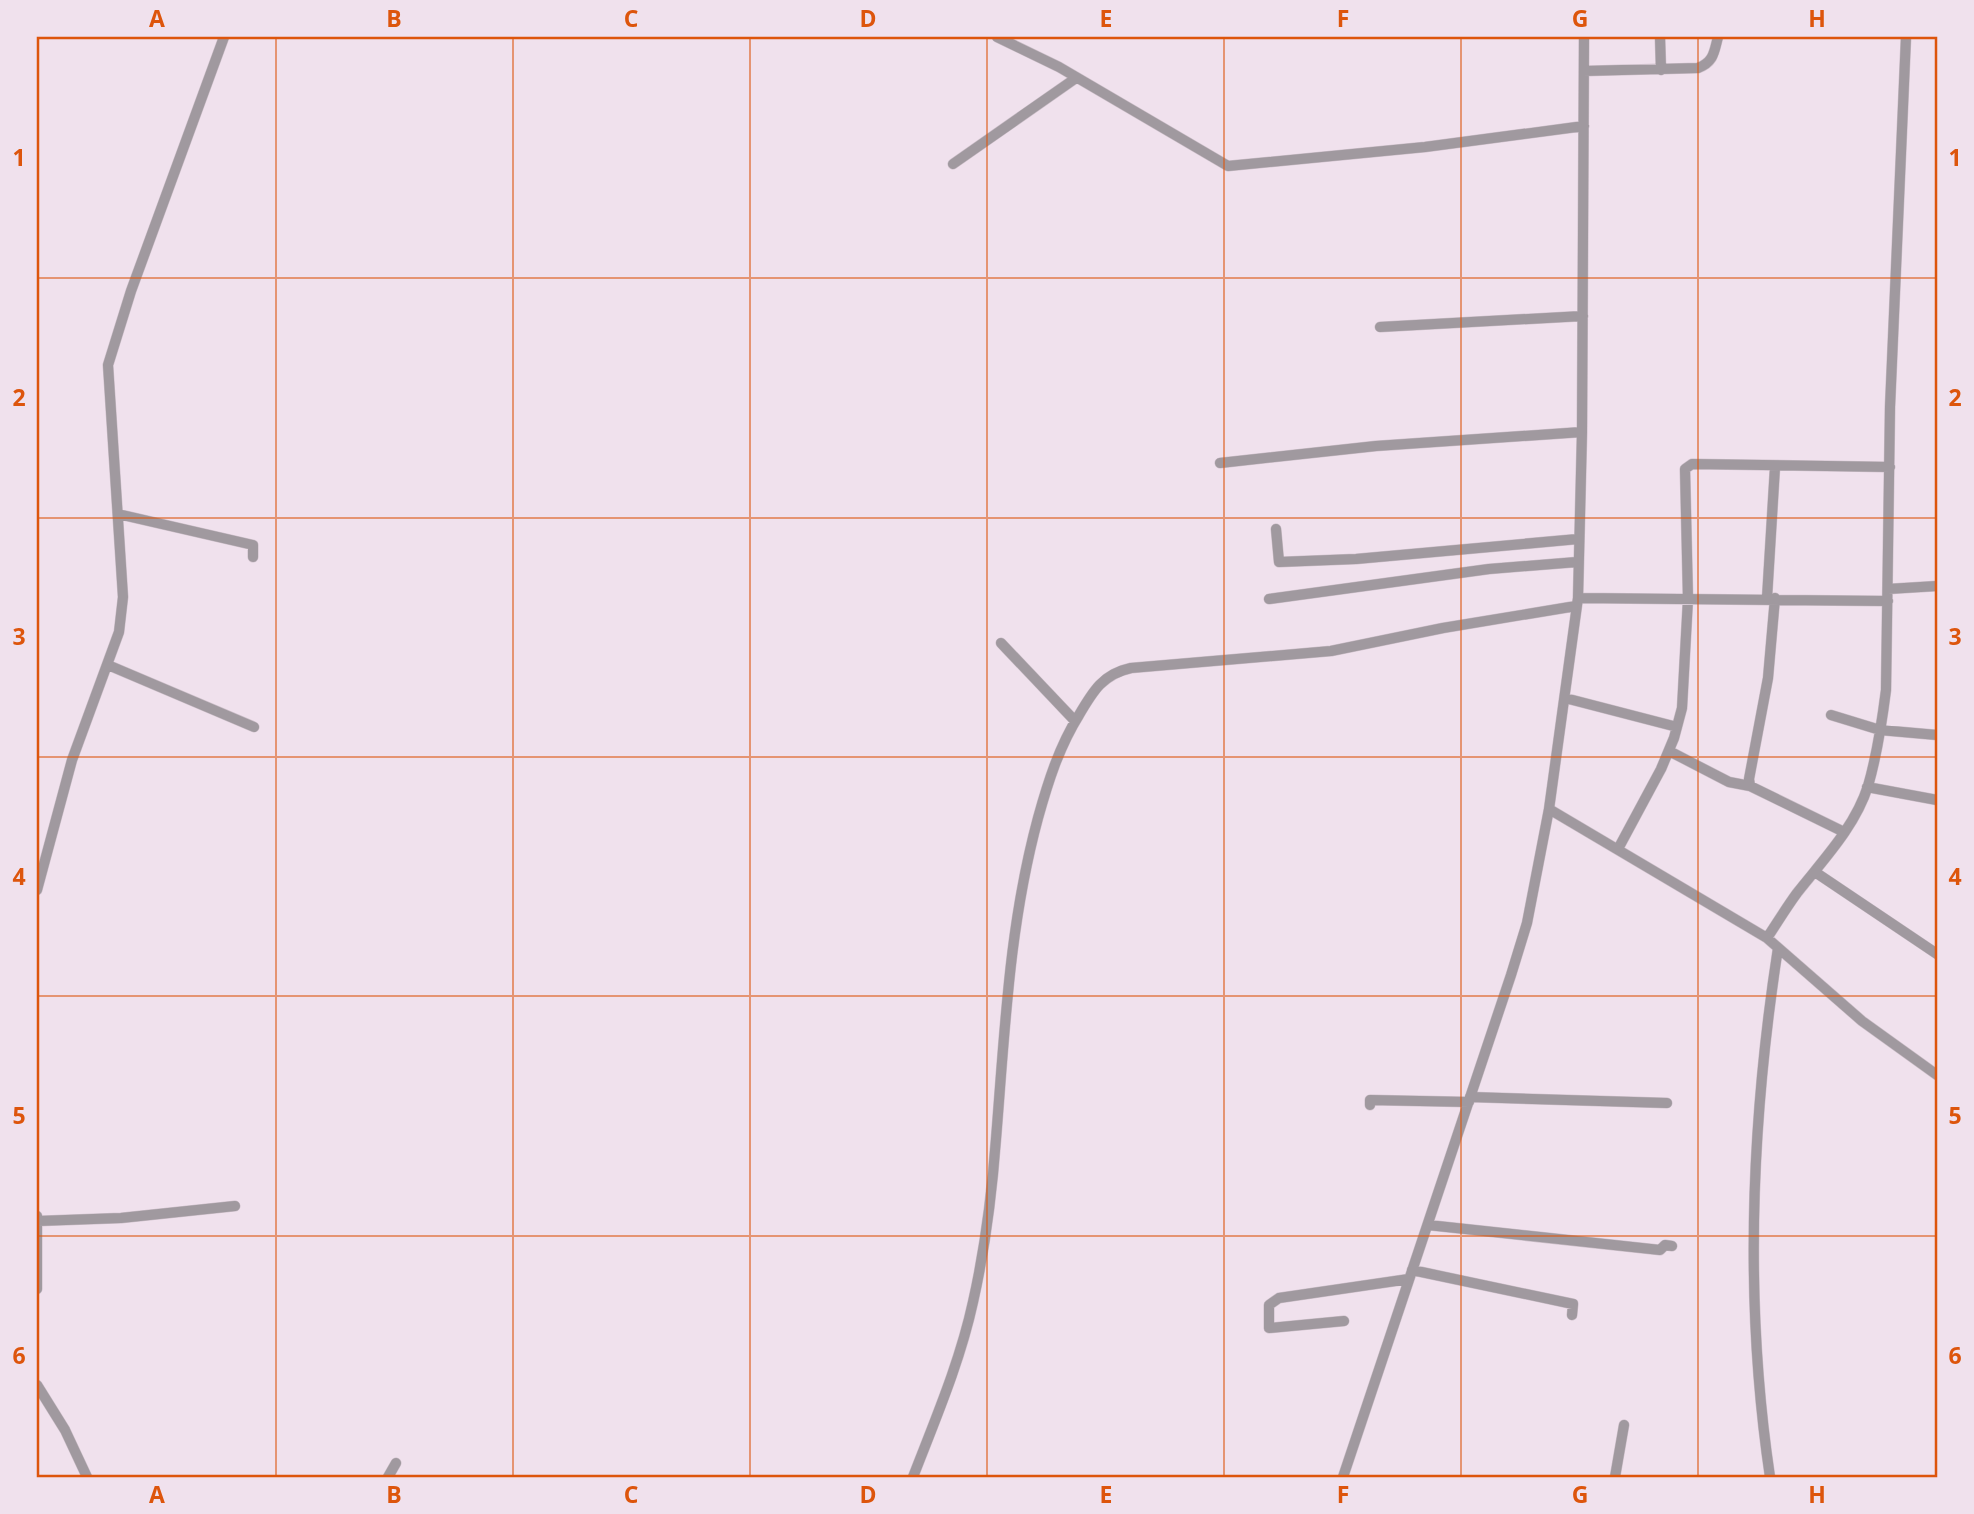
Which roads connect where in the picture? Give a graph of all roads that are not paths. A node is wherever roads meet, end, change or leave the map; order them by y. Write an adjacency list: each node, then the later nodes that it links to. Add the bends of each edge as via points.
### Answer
1 (223, 37): 18 (street, via 108,365)
2 (997, 37): 9 (street)
3 (1584, 37): 8 (street)
4 (1660, 37): 7 (street)
5 (1718, 37): 7 (street, via 1709,64)
6 (1906, 37): 17 (street)
7 (1661, 70): 8 (street)
8 (1584, 72): 10 (street)
9 (1076, 78): 10 (street, via 1228,166); 11 (street)
10 (1584, 126): 12 (street)
11 (953, 164)
12 (1583, 316): 13 (street); 14 (street)
13 (1380, 327)
14 (1582, 432): 15 (street, via 1342,449); 20 (street)
15 (1220, 464)
16 (1776, 467): 17 (street); 25 (street); 27 (street, via 1692,464 1685,469)
17 (1890, 467): 24 (street)
18 (118, 514): 21 (street, via 253,545); 31 (street, via 123,597 119,632)
19 (1276, 529): 20 (street, via 1279,562)
20 (1578, 539): 22 (street)
21 (253, 558)
22 (1577, 562): 26 (street, via 1489,569); 29 (street)
23 (1937, 586): 24 (street)
24 (1888, 589): 28 (street)
25 (1771, 598): 27 (street); 28 (street); 40 (street, via 1771,655)
26 (1269, 599)
27 (1688, 599): 29 (street); 36 (street, via 1683,699)
28 (1888, 601): 37 (street, via 1886,690)
29 (1577, 602): 32 (street); 34 (street, via 1331,651 1113,671 1097,686)
30 (1001, 643): 34 (street)
31 (108, 665): 35 (street); 47 (street, via 72,760)
32 (1566, 698): 36 (street); 43 (street)
33 (1831, 715): 37 (street)
34 (1075, 721): 68 (street, via 1048,784 1017,907 1002,1026 995,1152 973,1302 954,1372)
35 (254, 727)
36 (1677, 727): 39 (street)
37 (1880, 730): 38 (street); 41 (street)
38 (1937, 735)
39 (1669, 751): 40 (street, via 1729,782); 45 (street)
40 (1751, 786): 44 (street)
41 (1867, 787): 42 (street); 44 (street)
42 (1937, 800)
43 (1549, 809): 45 (street); 52 (street, via 1527,923)
44 (1844, 832): 46 (street)
45 (1618, 849): 48 (street)
46 (1815, 872): 48 (street); 50 (street)
47 (37, 890)
48 (1767, 938): 49 (street)
49 (1778, 948): 51 (street, via 1862,1021); 71 (street, via 1765,1035 1753,1251 1755,1358)
50 (1937, 954)
51 (1937, 1074)
52 (1469, 1099): 53 (street); 54 (street, via 1370,1100); 57 (street)
53 (1667, 1103)
54 (1370, 1105)
55 (235, 1206): 56 (street, via 121,1218)
56 (37, 1218): 60 (street)
57 (1428, 1225): 58 (street, via 1660,1250); 59 (street)
58 (1672, 1246)
59 (1411, 1275): 61 (street, via 1573,1304); 62 (street, via 1279,1298 1269,1305 1269,1328); 69 (street)
60 (37, 1289)
61 (1572, 1315)
62 (1344, 1321)
63 (37, 1385): 66 (street)
64 (1625, 1425): 70 (street)
65 (396, 1463): 67 (street)
66 (87, 1477)
67 (388, 1477)
68 (913, 1477)
69 (1343, 1477)
70 (1615, 1477)
71 (1770, 1477)

